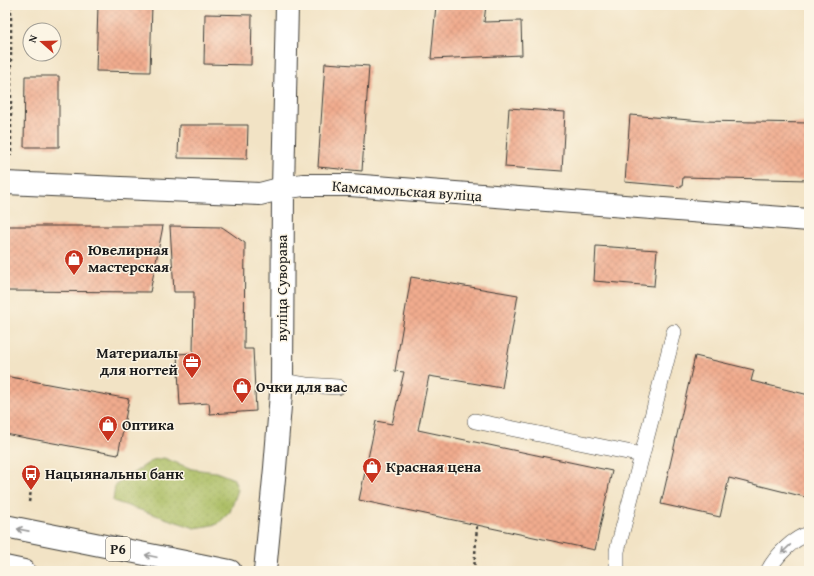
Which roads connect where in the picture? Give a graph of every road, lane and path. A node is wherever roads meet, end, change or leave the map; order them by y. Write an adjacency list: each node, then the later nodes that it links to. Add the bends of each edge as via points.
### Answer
1 (11, 5): 3 (path, via 12,155)
2 (287, 5): 5 (street, вуліца Суворава)
3 (8, 160)
4 (5, 183): 5 (street, Камсамольская вуліца, via 260,194)
5 (283, 188): 6 (street, Камсамольская вуліца, via 350,185); 8 (street, вуліца Суворава)
6 (809, 220)
7 (674, 332): 11 (lane)
8 (282, 381): 9 (lane); 18 (street, вуліца Суворава)
9 (338, 387)
10 (475, 421): 11 (lane)
11 (642, 456): 20 (lane, via 616,551)
12 (477, 525): 19 (path)
13 (5, 526): 17 (street, Р6, one-way to 13)
14 (809, 534): 21 (lane, one-way to 21, via 784,550)
15 (5, 567): 16 (street)
16 (24, 571)
17 (230, 571)
18 (265, 571)
19 (474, 571)
20 (617, 571)
21 (768, 571)

